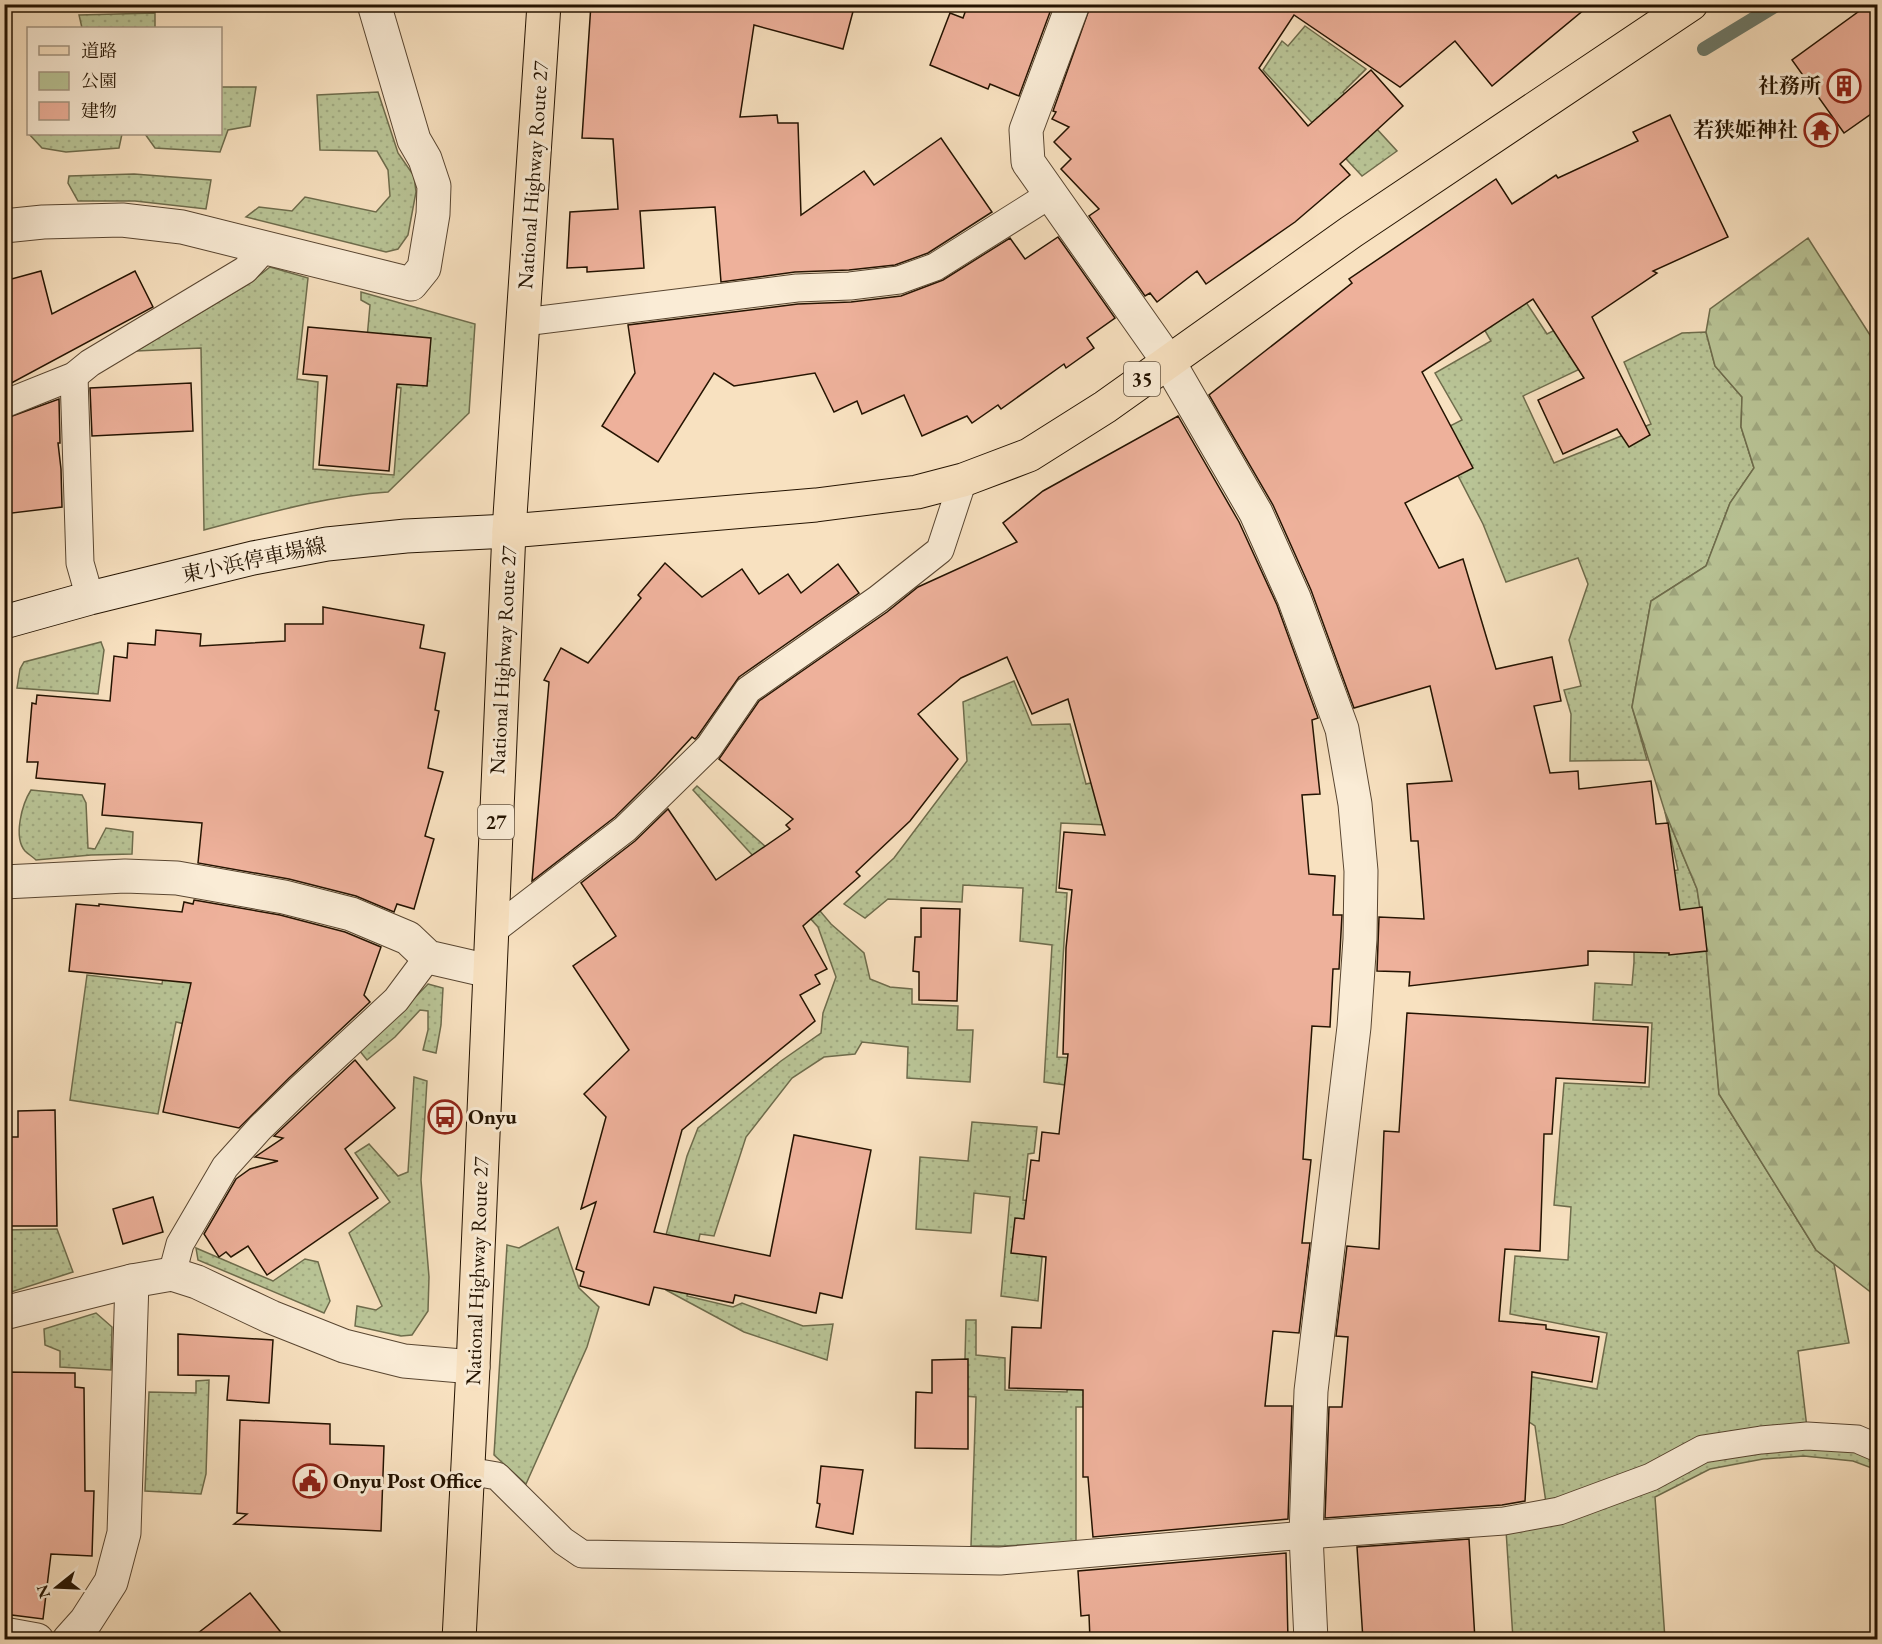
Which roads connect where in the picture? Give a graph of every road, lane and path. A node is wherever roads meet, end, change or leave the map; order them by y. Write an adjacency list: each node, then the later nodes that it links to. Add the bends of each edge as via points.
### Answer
1 (374, 4): 7 (street, via 414,140 434,186 424,268 411,284)
2 (544, 4): 8 (main road, National Highway Route 27 / 27)
3 (1073, 4): 5 (street, via 1026,130 1029,162)
4 (1688, 5): 9 (main road, 35, via 1350,232)
5 (1051, 194): 8 (lane, via 935,267 899,280 797,288); 9 (street)
6 (4, 226): 7 (street, via 122,220 182,227)
7 (266, 247): 10 (lane, via 245,270)
8 (524, 322): 13 (main road, National Highway Route 27 / 27)
9 (1168, 361): 12 (main road, 35, via 1105,407 1029,454); 26 (street, via 1256,513 1294,598 1342,729 1355,804 1361,871 1360,939 1311,1391)
10 (74, 376): 11 (lane); 14 (lane, via 80,563)
11 (4, 404)
12 (963, 480): 13 (main road, 35, via 917,492 816,505); 17 (lane, via 940,550 879,599 748,690 709,747 625,829)
13 (509, 531): 14 (street, 東小浜停車場線, via 327,544); 17 (main road, National Highway Route 27 / 27)
14 (90, 597): 15 (street, 東小浜停車場線)
15 (4, 622)
16 (4, 882): 18 (street, via 125,876 177,878 284,897 351,914 408,938)
17 (491, 932): 19 (main road, National Highway Route 27 / 27)
18 (428, 957): 19 (street); 20 (lane, via 396,1000 260,1128 225,1167 180,1244)
19 (489, 971): 23 (main road, National Highway Route 27 / 27)
20 (172, 1274): 21 (street); 23 (street, via 344,1346 404,1361)
21 (132, 1281): 22 (street); 29 (street, via 124,1533 111,1582)
22 (4, 1313)
23 (473, 1367): 25 (main road, National Highway Route 27 / 27)
24 (1878, 1448): 26 (lane, via 1857,1438 1807,1436 1761,1440 1703,1449 1651,1477 1559,1511 1504,1521)
25 (468, 1471): 26 (lane, via 497,1476 563,1541 582,1554 1000,1561); 30 (main road, National Highway Route 27 / 27)
26 (1306, 1535): 31 (street)
27 (4, 1634): 28 (street)
28 (37, 1640)
29 (69, 1640)
30 (459, 1640)
31 (1311, 1640)

